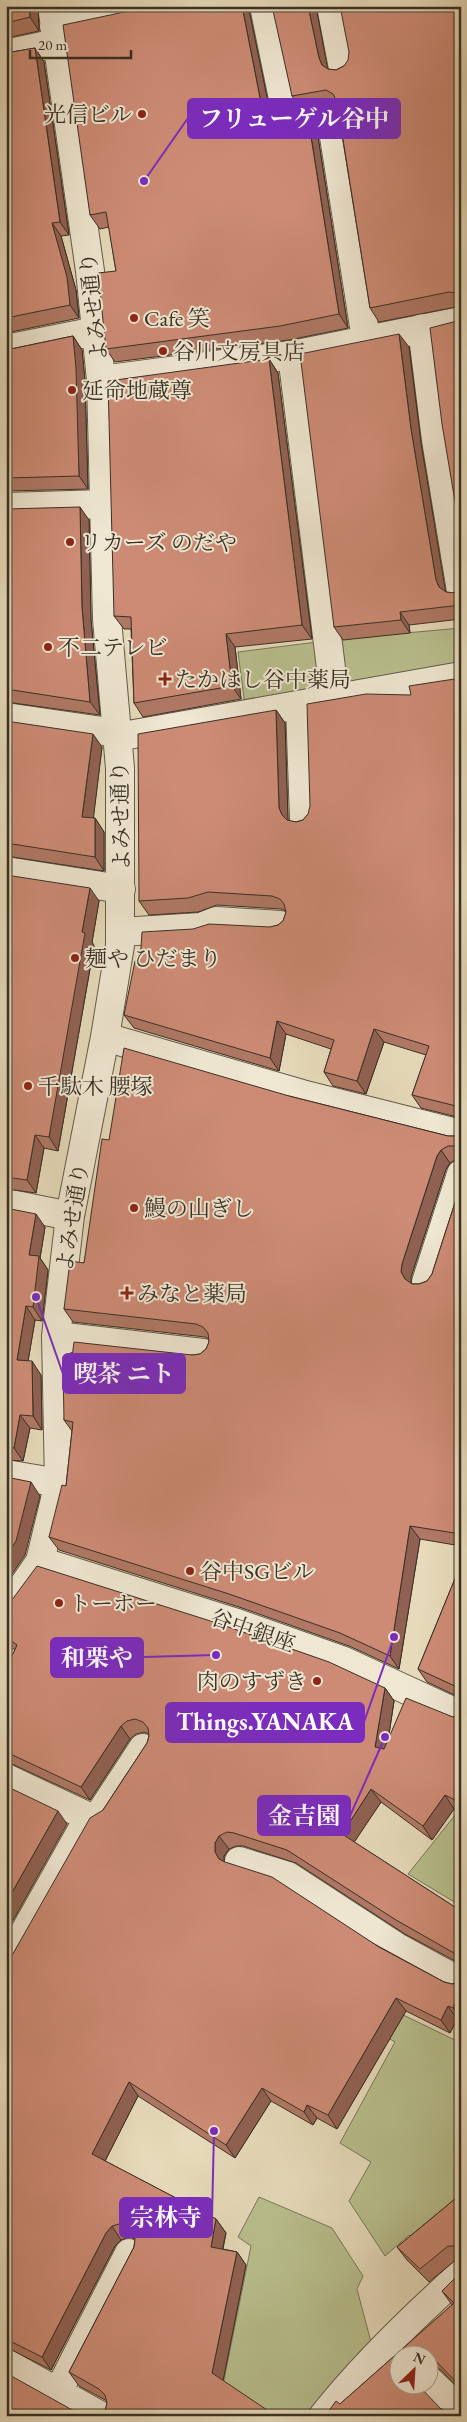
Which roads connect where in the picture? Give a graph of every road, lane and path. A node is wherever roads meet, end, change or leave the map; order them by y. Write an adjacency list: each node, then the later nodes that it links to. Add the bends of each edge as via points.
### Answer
1 (149, 6): 4 (street)
2 (264, 6): 10 (street, via 289,128 331,118)
3 (331, 6): 6 (street)
4 (54, 25): 5 (street); 9 (street, よみせ通り)
5 (6, 54)
6 (343, 68)
7 (461, 321): 8 (street)
8 (422, 328): 10 (street); 16 (street, via 436,440)
9 (96, 331): 11 (street); 13 (street, よみせ通り)
10 (366, 339): 12 (street)
11 (6, 349)
12 (292, 355): 13 (street); 18 (street)
13 (101, 380): 14 (street, よみせ通り)
14 (104, 504): 15 (street); 21 (street, よみせ通り, via 107,619)
15 (6, 507)
16 (461, 591)
17 (461, 676): 18 (street)
18 (335, 700): 19 (street)
19 (300, 706): 21 (street); 22 (street)
20 (6, 717): 21 (street)
21 (117, 735): 24 (street, よみせ通り)
22 (304, 820)
23 (6, 871): 24 (street)
24 (121, 889): 26 (street, よみせ通り)
25 (280, 925): 26 (street, via 216,921 201,926)
26 (120, 932): 27 (street, よみせ通り)
27 (106, 1037): 28 (street, via 302,1094); 31 (street, よみせ通り)
28 (461, 1134)
29 (461, 1174): 32 (street)
30 (6, 1204): 31 (street)
31 (70, 1216): 33 (street, よみせ通り)
32 (426, 1282)
33 (56, 1336): 34 (street); 36 (street, よみせ通り)
34 (204, 1353)
35 (6, 1474): 36 (street)
36 (59, 1483): 37 (street, よみせ通り)
37 (40, 1561): 38 (street, よみせ通り); 39 (street, 谷中銀座, via 234,1622 344,1661)
38 (6, 1611)
39 (461, 1715)
40 (143, 1748): 42 (street, via 100,1815)
41 (6, 1778): 42 (street)
42 (89, 1818): 44 (street)
43 (239, 1861): 45 (street, via 288,1876 397,1947)
44 (6, 1965)
45 (461, 1982)
46 (128, 2253): 52 (street)
47 (461, 2274): 48 (street)
48 (399, 2344)
49 (390, 2352): 54 (street, via 344,2389)
50 (6, 2363): 52 (street)
51 (440, 2391): 53 (street)
52 (77, 2407)
53 (461, 2411)
54 (322, 2416)

